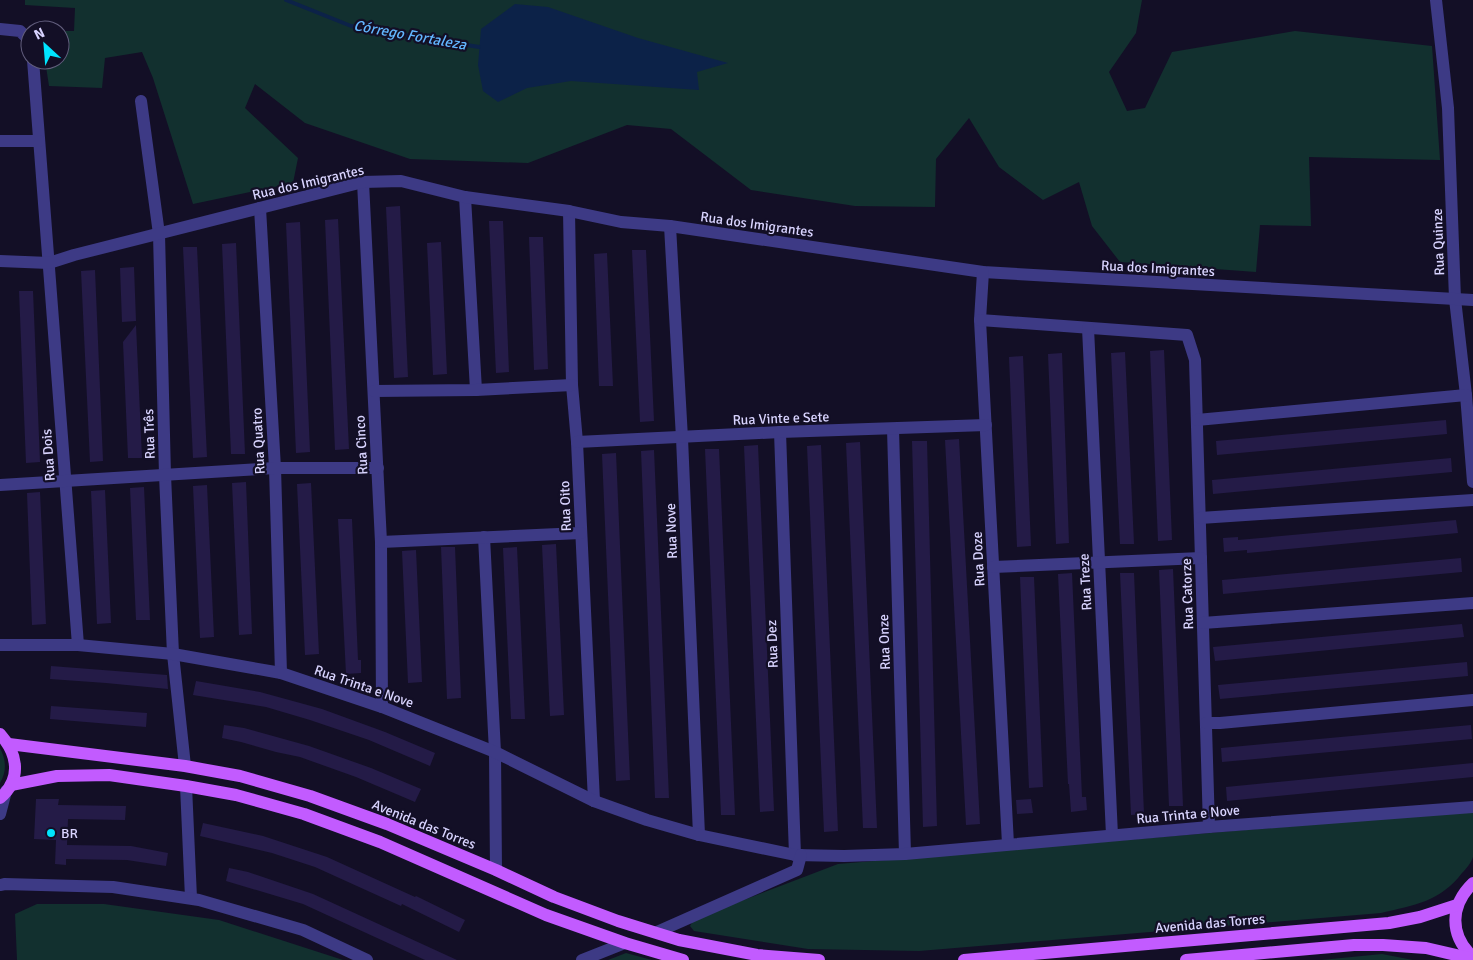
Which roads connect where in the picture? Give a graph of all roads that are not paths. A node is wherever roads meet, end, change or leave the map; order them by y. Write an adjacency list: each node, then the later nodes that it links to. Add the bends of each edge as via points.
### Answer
1 (1436, 0): 17 (street, Rua Quinze, via 1448,108)
2 (0, 29): 3 (street)
3 (20, 31)
4 (34, 70): 7 (street, Rua Dois)
5 (141, 101): 13 (street, Rua Três)
6 (0, 141): 7 (street)
7 (39, 142): 15 (street, Rua Dois)
8 (363, 182): 9 (street, Rua dos Imigrantes, via 401,181); 10 (street, Rua dos Imigrantes); 23 (street, Rua Cinco)
9 (465, 197): 11 (street, Rua dos Imigrantes); 22 (street)
10 (260, 208): 13 (street, Rua dos Imigrantes); 31 (street, Rua Quatro)
11 (569, 211): 12 (street, Rua dos Imigrantes, via 621,222); 21 (street, Rua Oito)
12 (670, 226): 16 (street, Rua dos Imigrantes); 29 (street, Rua Nove)
13 (159, 234): 15 (street, Rua dos Imigrantes); 33 (street, Rua Três)
14 (0, 260): 15 (street)
15 (49, 264): 34 (street, Rua Dois)
16 (983, 272): 17 (street, Rua dos Imigrantes); 19 (street, Rua Doze)
17 (1455, 299): 18 (street, Rua dos Imigrantes); 24 (street, Rua Quinze)
18 (1473, 300)
19 (980, 320): 20 (street); 26 (street, Rua Doze)
20 (1088, 328): 25 (street, Rua Catorze, via 1186,335 1195,360); 43 (street, Rua Treze)
21 (572, 385): 22 (street); 30 (street, Rua Oito)
22 (476, 390): 23 (street)
23 (374, 391): 32 (street, Rua Cinco)
24 (1466, 395): 25 (street); 35 (street, Rua Quinze)
25 (1197, 420): 38 (street, Rua Catorze)
26 (986, 426): 27 (street, Rua Vinte e Sete); 44 (street, Rua Doze)
27 (893, 429): 28 (street, Rua Vinte e Sete); 67 (street, Rua Onze)
28 (780, 432): 29 (street, Rua Vinte e Sete); 68 (street, Rua Dez)
29 (682, 438): 30 (street, Rua Vinte e Sete); 64 (street, Rua Nove)
30 (577, 442): 39 (street, Rua Oito)
31 (275, 468): 32 (street); 33 (street); 50 (street, Rua Quatro)
32 (378, 468): 41 (street, Rua Cinco)
33 (165, 475): 34 (street); 49 (street, Rua Três)
34 (64, 480): 36 (street); 48 (street, Rua Dois)
35 (1473, 482)
36 (0, 485)
37 (1473, 500): 38 (street)
38 (1200, 518): 42 (street, Rua Catorze)
39 (581, 533): 40 (street); 60 (street, Rua Oito)
40 (484, 537): 41 (street); 56 (street)
41 (381, 542): 52 (street, Rua Cinco)
42 (1201, 558): 43 (street); 46 (street, Rua Catorze)
43 (1099, 563): 44 (street); 65 (street, Rua Treze)
44 (994, 567): 66 (street, Rua Doze)
45 (1473, 602): 46 (street)
46 (1203, 623): 53 (street, Rua Catorze)
47 (0, 645): 48 (street, Rua Trinta e Nove)
48 (78, 645): 49 (street, Rua Trinta e Nove)
49 (173, 654): 50 (street, Rua Trinta e Nove); 57 (street, Rua Três)
50 (281, 673): 52 (street, Rua Trinta e Nove)
51 (1473, 700): 53 (street)
52 (382, 707): 56 (street, Rua Trinta e Nove)
53 (1206, 723): 63 (street, Rua Catorze)
54 (0, 734): 55 (main road)
55 (9, 744): 57 (main road, Avenida das Torres); 59 (main road, via 15,757 15,772)
56 (495, 752): 60 (street, Rua Trinta e Nove); 69 (street)
57 (185, 766): 69 (main road, Avenida das Torres, via 240,776 310,796)
58 (186, 786): 59 (main road, via 83,774 57,776); 72 (street); 75 (main road, via 236,795 304,814 380,842 546,915)
59 (6, 792): 62 (street)
60 (594, 801): 64 (street, Rua Trinta e Nove)
61 (1473, 807): 63 (street, Rua Trinta e Nove)
62 (0, 814)
63 (1209, 827): 65 (street, Rua Trinta e Nove)
64 (699, 835): 68 (street, Rua Trinta e Nove)
65 (1112, 835): 66 (street, Rua Trinta e Nove)
66 (1008, 844): 67 (street, Rua Trinta e Nove)
67 (906, 854): 68 (street, Rua Trinta e Nove)
68 (798, 855): 74 (street, via 796,870)
69 (496, 870): 74 (main road, Avenida das Torres, via 554,897)
70 (1473, 883): 73 (main road, via 1464,891)
71 (3, 884): 72 (street, via 113,887)
72 (191, 898): 77 (street, via 303,930)
73 (1457, 905): 76 (main road, via 1457,936); 81 (main road, Avenida das Torres, via 1389,923)
74 (658, 932): 80 (main road, Avenida das Torres, via 680,940 757,955)
75 (625, 943): 78 (street); 79 (main road)
76 (1473, 958): 82 (main road, via 1426,948 1354,945)
77 (367, 960)
78 (582, 960)
79 (682, 960)
80 (820, 960)
81 (964, 960)
82 (1186, 960)

